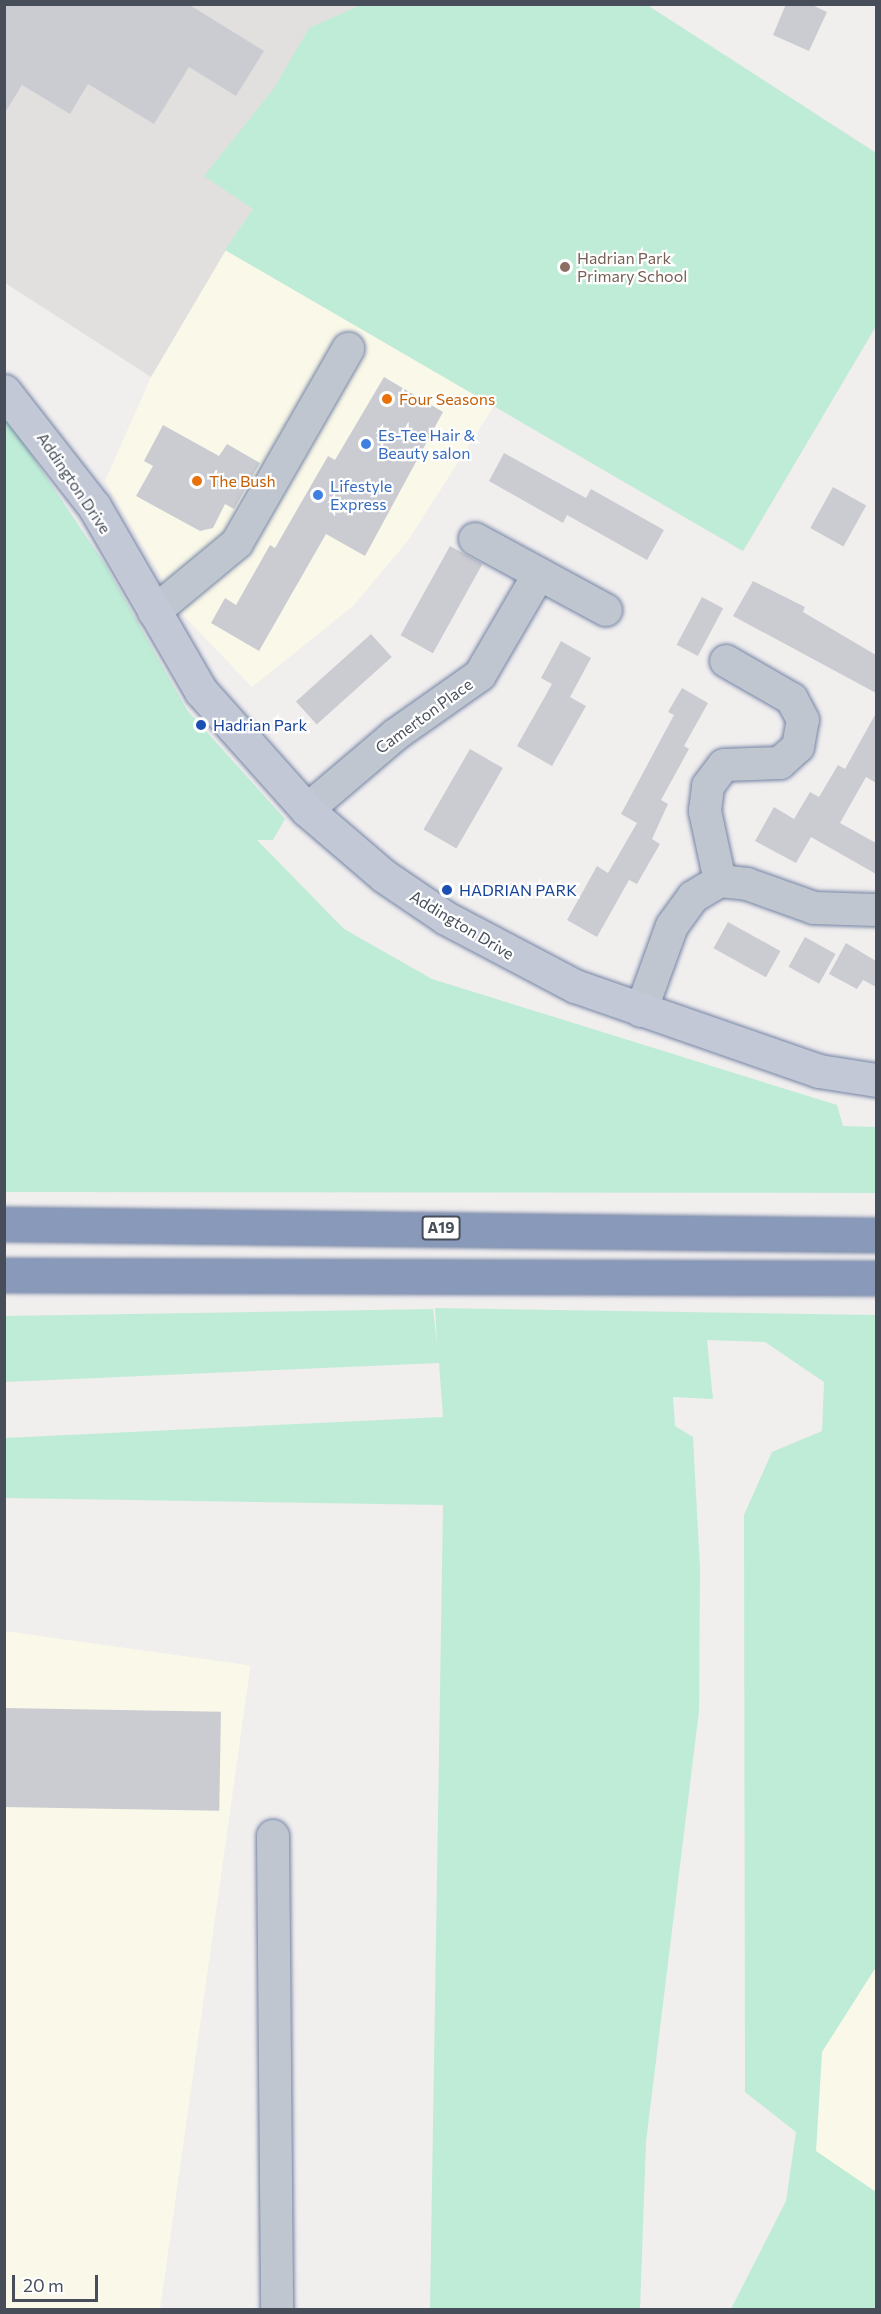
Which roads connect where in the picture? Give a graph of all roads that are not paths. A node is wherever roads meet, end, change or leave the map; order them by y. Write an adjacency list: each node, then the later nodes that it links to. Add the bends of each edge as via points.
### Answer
1 (348, 349): 6 (street, via 237,543)
2 (4, 391): 6 (street, Addington Drive, via 94,506)
3 (475, 539): 4 (street)
4 (539, 574): 5 (street); 8 (street, Camerton Place, via 480,675 395,735)
5 (606, 610)
6 (154, 612): 8 (street, Addington Drive, via 201,691)
7 (726, 661): 9 (street, via 792,699 803,720 798,747 780,763 724,765 708,786 705,811)
8 (307, 810): 11 (street, Addington Drive, via 384,876 446,918 523,961)
9 (720, 881): 10 (street, via 747,884 814,908); 11 (street, via 693,897 672,926)
10 (876, 910)
11 (641, 1011): 12 (street, Addington Drive, via 819,1071)
12 (876, 1080)
13 (4, 1224): 14 (highway, A19)
14 (876, 1235)
15 (4, 1275): 16 (highway)
16 (876, 1278)
17 (273, 1836): 18 (street)
18 (277, 2310)

